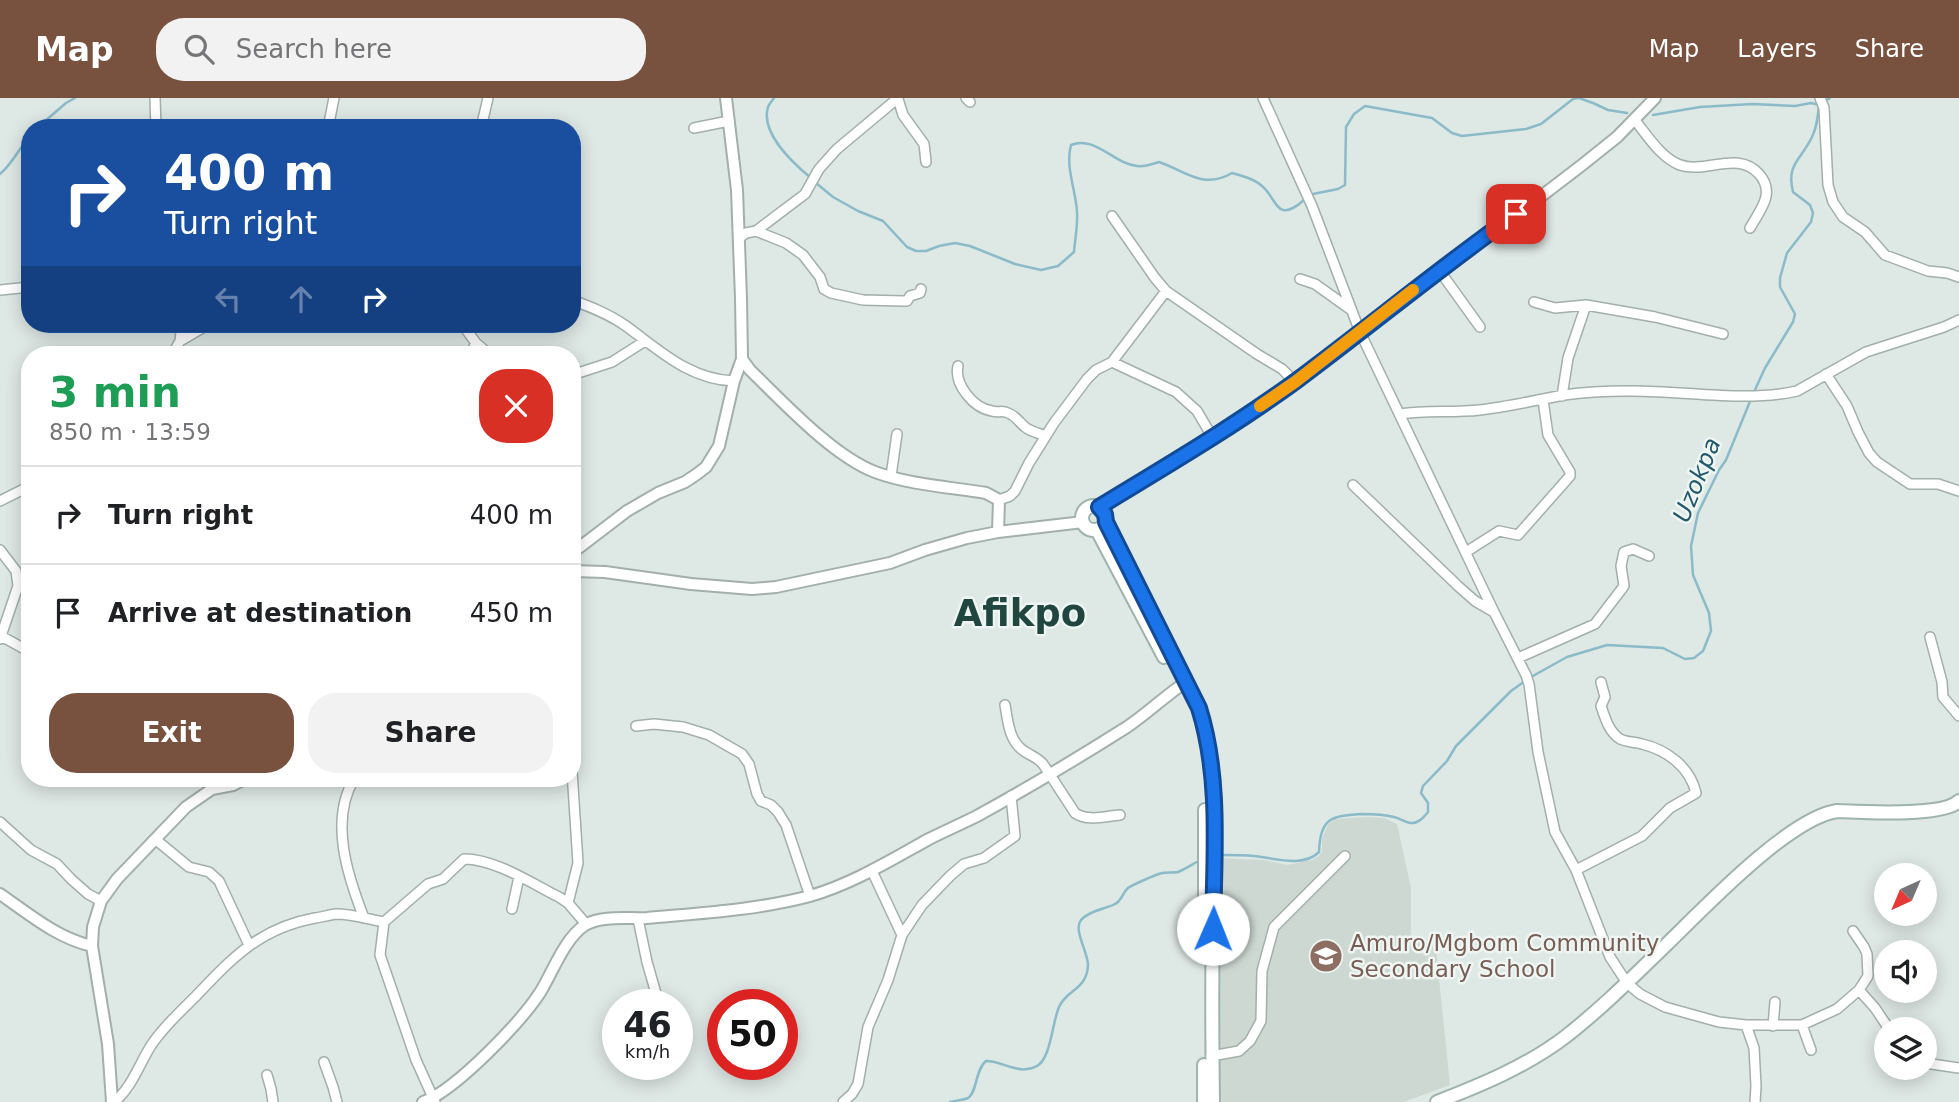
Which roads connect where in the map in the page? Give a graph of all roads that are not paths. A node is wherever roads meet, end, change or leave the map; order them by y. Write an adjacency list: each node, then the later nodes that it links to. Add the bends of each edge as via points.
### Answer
1 (155, 98): 9 (street)
2 (334, 98): 10 (street)
3 (488, 98): 11 (street)
4 (726, 98): 13 (street)
5 (898, 98): 15 (street, via 924,145); 18 (street, via 837,149 805,194)
6 (1263, 98): 30 (street, via 1312,206)
7 (1655, 98): 12 (street)
8 (1820, 98): 21 (street, via 1828,185 1843,216 1885,255)
9 (156, 119)
10 (330, 119)
11 (483, 119)
12 (1634, 119): 17 (street, via 1665,156 1680,165 1730,163 1758,172 1768,193); 20 (street, via 1571,173)
13 (729, 121): 14 (street); 19 (street)
14 (694, 128)
15 (926, 162)
16 (1112, 216): 26 (street)
17 (1750, 228)
18 (756, 231): 19 (street); 24 (street, via 803,255 831,293 863,300 907,301)
19 (739, 238): 44 (street)
20 (1439, 270): 32 (street); 33 (street)
21 (1959, 277)
22 (1300, 279): 30 (street)
23 (21, 288): 25 (street)
24 (921, 289)
25 (0, 290)
26 (1166, 291): 45 (street); 51 (street)
27 (1534, 302): 29 (street, via 1555,308)
28 (581, 303): 39 (street, via 603,312)
29 (1586, 305): 37 (street); 52 (street, via 1568,358)
30 (1351, 310): 33 (street)
31 (1959, 320): 48 (street, via 1874,348)
32 (1480, 327)
33 (1360, 332): 51 (street); 54 (street)
34 (181, 333): 38 (street)
35 (194, 333): 38 (street)
36 (469, 333): 40 (street)
37 (1723, 334)
38 (180, 341): 41 (street)
39 (645, 341): 47 (street, via 612,362); 50 (street, via 677,364 713,379)
40 (477, 343): 42 (street); 43 (street)
41 (177, 346)
42 (475, 346)
43 (480, 346)
44 (742, 359): 49 (street); 50 (street)
45 (1112, 362): 56 (street, via 1087,379); 57 (street, via 1176,392 1197,411)
46 (958, 366): 56 (street, via 958,383 975,402 992,412 1004,411 1027,429)
47 (581, 372)
48 (1826, 374): 52 (street, via 1797,391 1778,394 1629,391); 61 (street, via 1877,463 1910,484 1938,484)
49 (758, 378): 50 (street); 58 (street, via 846,456)
50 (734, 381): 68 (street, via 719,446 706,467 626,511)
51 (1295, 382): 57 (street)
52 (1562, 396): 53 (street)
53 (1543, 400): 54 (street, via 1481,410); 70 (street, via 1548,435 1570,476 1518,535 1499,531)
54 (1400, 414): 70 (street)
55 (897, 434): 58 (street)
56 (1046, 436): 62 (street, via 1015,491)
57 (1213, 438): 64 (street)
58 (891, 476): 62 (street, via 986,493)
59 (1353, 485): 73 (street, via 1458,586)
60 (21, 490): 63 (street)
61 (1959, 491)
62 (999, 500): 67 (street)
63 (0, 501)
64 (1099, 507): 65 (main road, via 1086,510); 66 (main road, via 1105,514)
65 (1083, 523): 66 (main road, via 1089,529); 67 (street)
66 (1101, 526): 79 (main road)
67 (998, 532): 72 (street, via 890,563 776,587 691,584)
68 (581, 546)
69 (0, 550): 75 (street, via 16,571 18,586)
70 (1466, 552): 73 (street)
71 (1649, 556): 77 (street, via 1633,549 1624,552 1624,586 1594,624)
72 (581, 570)
73 (1494, 612): 77 (street)
74 (1930, 636): 81 (street, via 1943,697)
75 (0, 638): 76 (street)
76 (21, 648)
77 (1518, 658): 94 (street, via 1527,679 1555,832)
78 (1601, 682): 94 (street, via 1605,697 1601,706 1608,727 1621,740 1644,744 1676,760 1689,774 1696,793 1670,808 1642,836)
79 (1183, 684): 83 (street, via 1130,725); 118 (main road, via 1205,727 1213,784); 128 (main road, via 1199,728 1206,785)
80 (1005, 705): 83 (street, via 1013,739)
81 (1959, 716)
82 (636, 726): 97 (street, via 682,727 709,735 742,754 761,801 771,805 786,825)
83 (1050, 774): 87 (street); 89 (street, via 1081,817)
84 (218, 787): 91 (street, via 186,807)
85 (349, 787): 101 (street, via 341,843)
86 (573, 787): 99 (street, via 578,863)
87 (1011, 796): 93 (street); 106 (street, via 1015,836 950,876)
88 (1959, 801): 109 (main road, via 1920,811 1837,811 1814,818 1754,862)
89 (1120, 815)
90 (0, 822): 98 (street)
91 (155, 839): 98 (street); 107 (street, via 189,867 209,872 219,881)
92 (1345, 856): 118 (street, via 1275,927 1262,971 1261,1021 1250,1041 1239,1051)
93 (872, 870): 97 (street); 106 (street)
94 (1576, 870): 109 (street, via 1610,957)
95 (519, 877): 99 (street); 100 (street); 103 (street, via 477,859 464,859)
96 (0, 894): 108 (street, via 58,934)
97 (810, 896): 102 (street, via 750,908)
98 (101, 901): 108 (street)
99 (568, 903): 104 (street)
100 (512, 909)
101 (364, 918): 103 (street); 107 (street, via 335,914 306,919 271,931)
102 (638, 919): 104 (street, via 598,920); 110 (street)
103 (384, 922): 123 (street, via 380,955)
104 (586, 925): 123 (street, via 560,954 523,1017)
105 (1853, 931): 111 (street, via 1869,966)
106 (902, 935): 127 (street, via 868,1027 858,1084)
107 (249, 945): 124 (street, via 170,1019 125,1091)
108 (92, 946): 124 (street)
109 (1627, 983): 114 (street, via 1665,1007); 130 (main road, via 1534,1058)
110 (655, 989)
111 (1859, 990): 113 (street); 115 (street, via 1838,1009)
112 (1775, 1002): 116 (street)
113 (1880, 1017)
114 (1746, 1025): 116 (street); 131 (street, via 1754,1048)
115 (1802, 1025): 116 (street); 117 (street)
116 (1773, 1026)
117 (1811, 1050)
118 (1211, 1056): 129 (main road)
119 (324, 1062): 126 (street)
120 (1937, 1065): 121 (street)
121 (1959, 1068)
122 (267, 1075): 125 (street)
123 (430, 1101)
124 (113, 1102)
125 (273, 1102)
126 (337, 1102)
127 (843, 1102)
128 (1204, 1102)
129 (1213, 1102)
130 (1437, 1102)
131 (1755, 1102)

